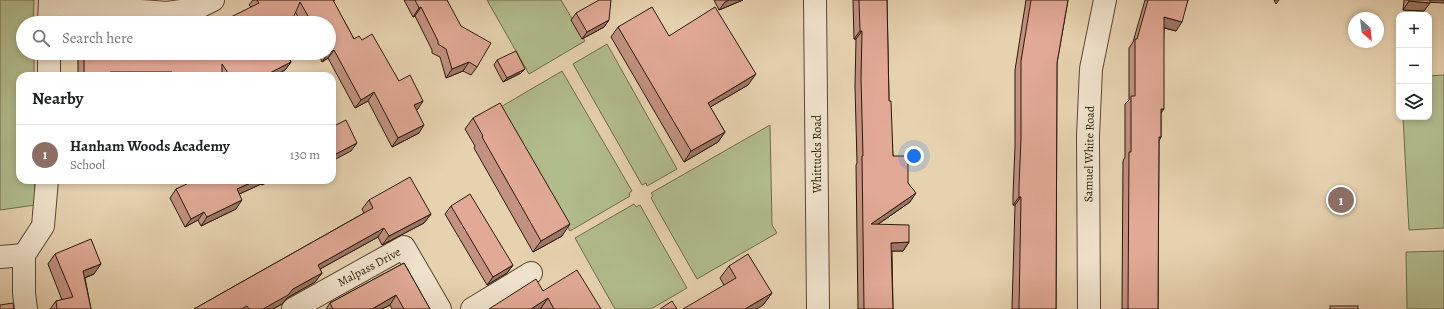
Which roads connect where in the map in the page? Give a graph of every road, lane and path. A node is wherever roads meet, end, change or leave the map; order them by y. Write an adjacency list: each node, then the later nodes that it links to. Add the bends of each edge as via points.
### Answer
1 (213, 0): 4 (street, via 195,9 167,12)
2 (815, 0): 15 (street, Whittucks Road)
3 (1105, 0): 16 (street, Samuel White Road, via 1090,76)
4 (50, 9)
5 (49, 60): 6 (street)
6 (49, 72)
7 (47, 184): 8 (street, via 42,226)
8 (24, 255): 9 (street); 11 (street)
9 (0, 257)
10 (531, 273): 14 (street)
11 (26, 309)
12 (293, 309): 13 (street, Malpass Drive, via 404,247)
13 (440, 309)
14 (472, 309)
15 (818, 309)
16 (1089, 309)

